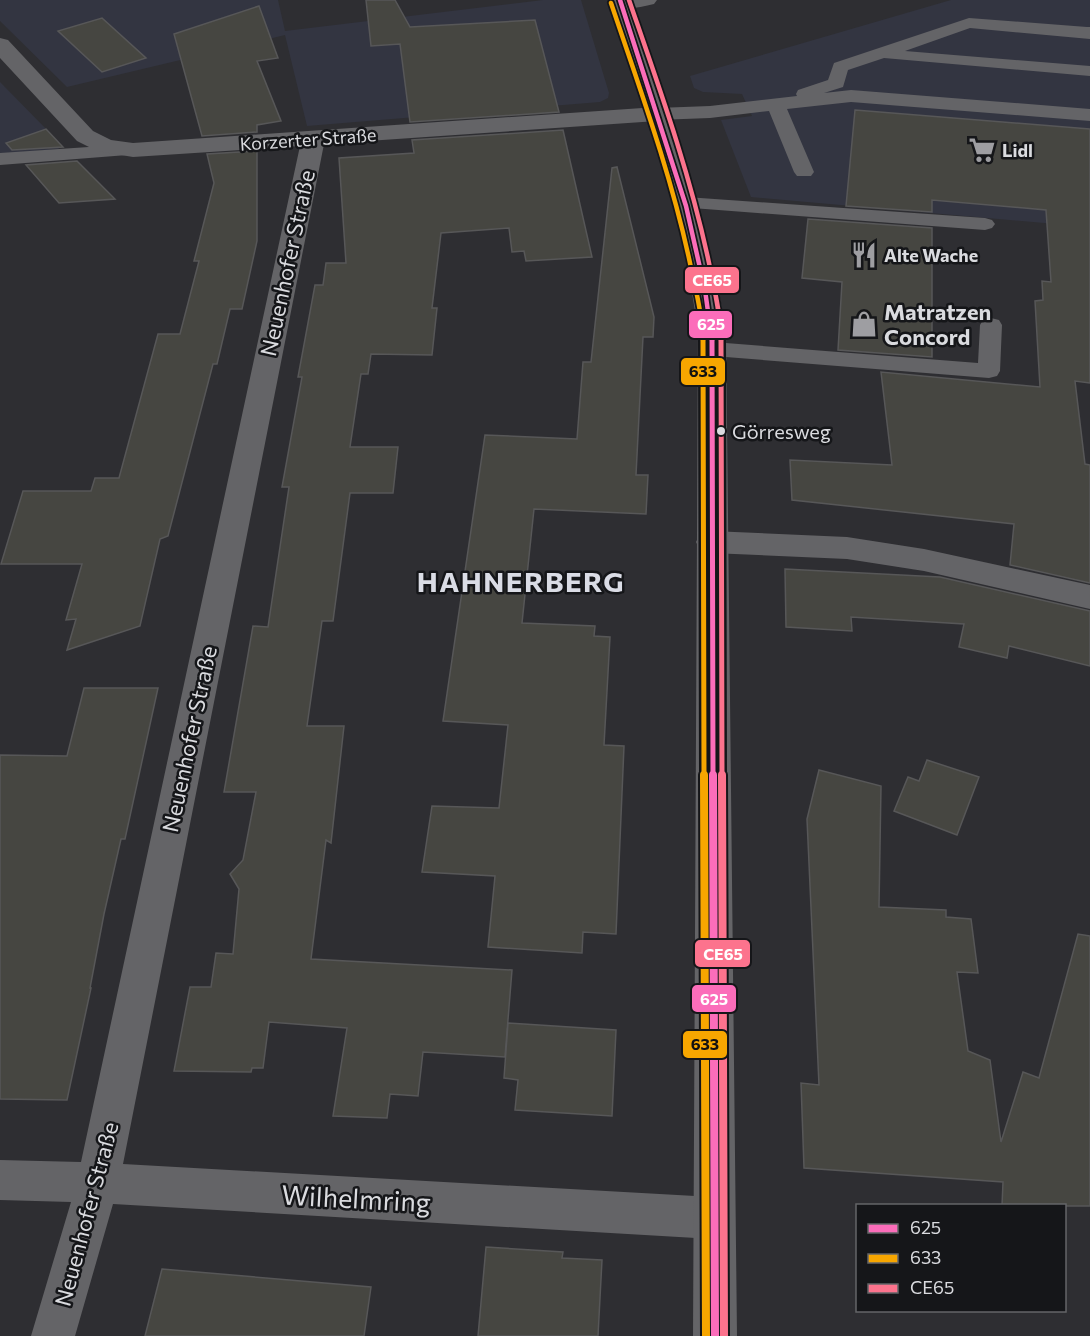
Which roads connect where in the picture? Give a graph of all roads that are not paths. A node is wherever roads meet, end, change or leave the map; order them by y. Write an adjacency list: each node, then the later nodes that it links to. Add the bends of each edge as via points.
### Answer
1 (648, 0): 2 (lane)
2 (621, 2): 8 (street)
3 (1090, 34): 5 (lane, via 969,23)
4 (0, 45): 11 (street, Korzerter Straße, via 85,136 105,146)
5 (882, 54): 6 (lane); 7 (lane, via 840,67 836,83)
6 (1090, 71)
7 (776, 104): 8 (lane); 9 (lane, via 851,96); 13 (lane)
8 (657, 114): 10 (street, Korzerter Straße); 14 (street)
9 (1090, 115)
10 (313, 139): 11 (street, Korzerter Straße); 21 (street, Neuenhofer Straße)
11 (133, 150): 12 (lane)
12 (0, 159)
13 (804, 172)
14 (686, 203): 15 (lane); 17 (street, via 708,293)
15 (985, 224)
16 (991, 325): 17 (lane, via 988,371)
17 (712, 348): 18 (street)
18 (711, 542): 19 (street, via 847,548 924,560); 22 (street)
19 (1090, 597)
20 (0, 1180): 21 (street, Wilhelmring)
21 (98, 1183): 22 (street, Wilhelmring); 23 (street, Neuenhofer Straße)
22 (713, 1218): 24 (street)
23 (53, 1336)
24 (715, 1336)

